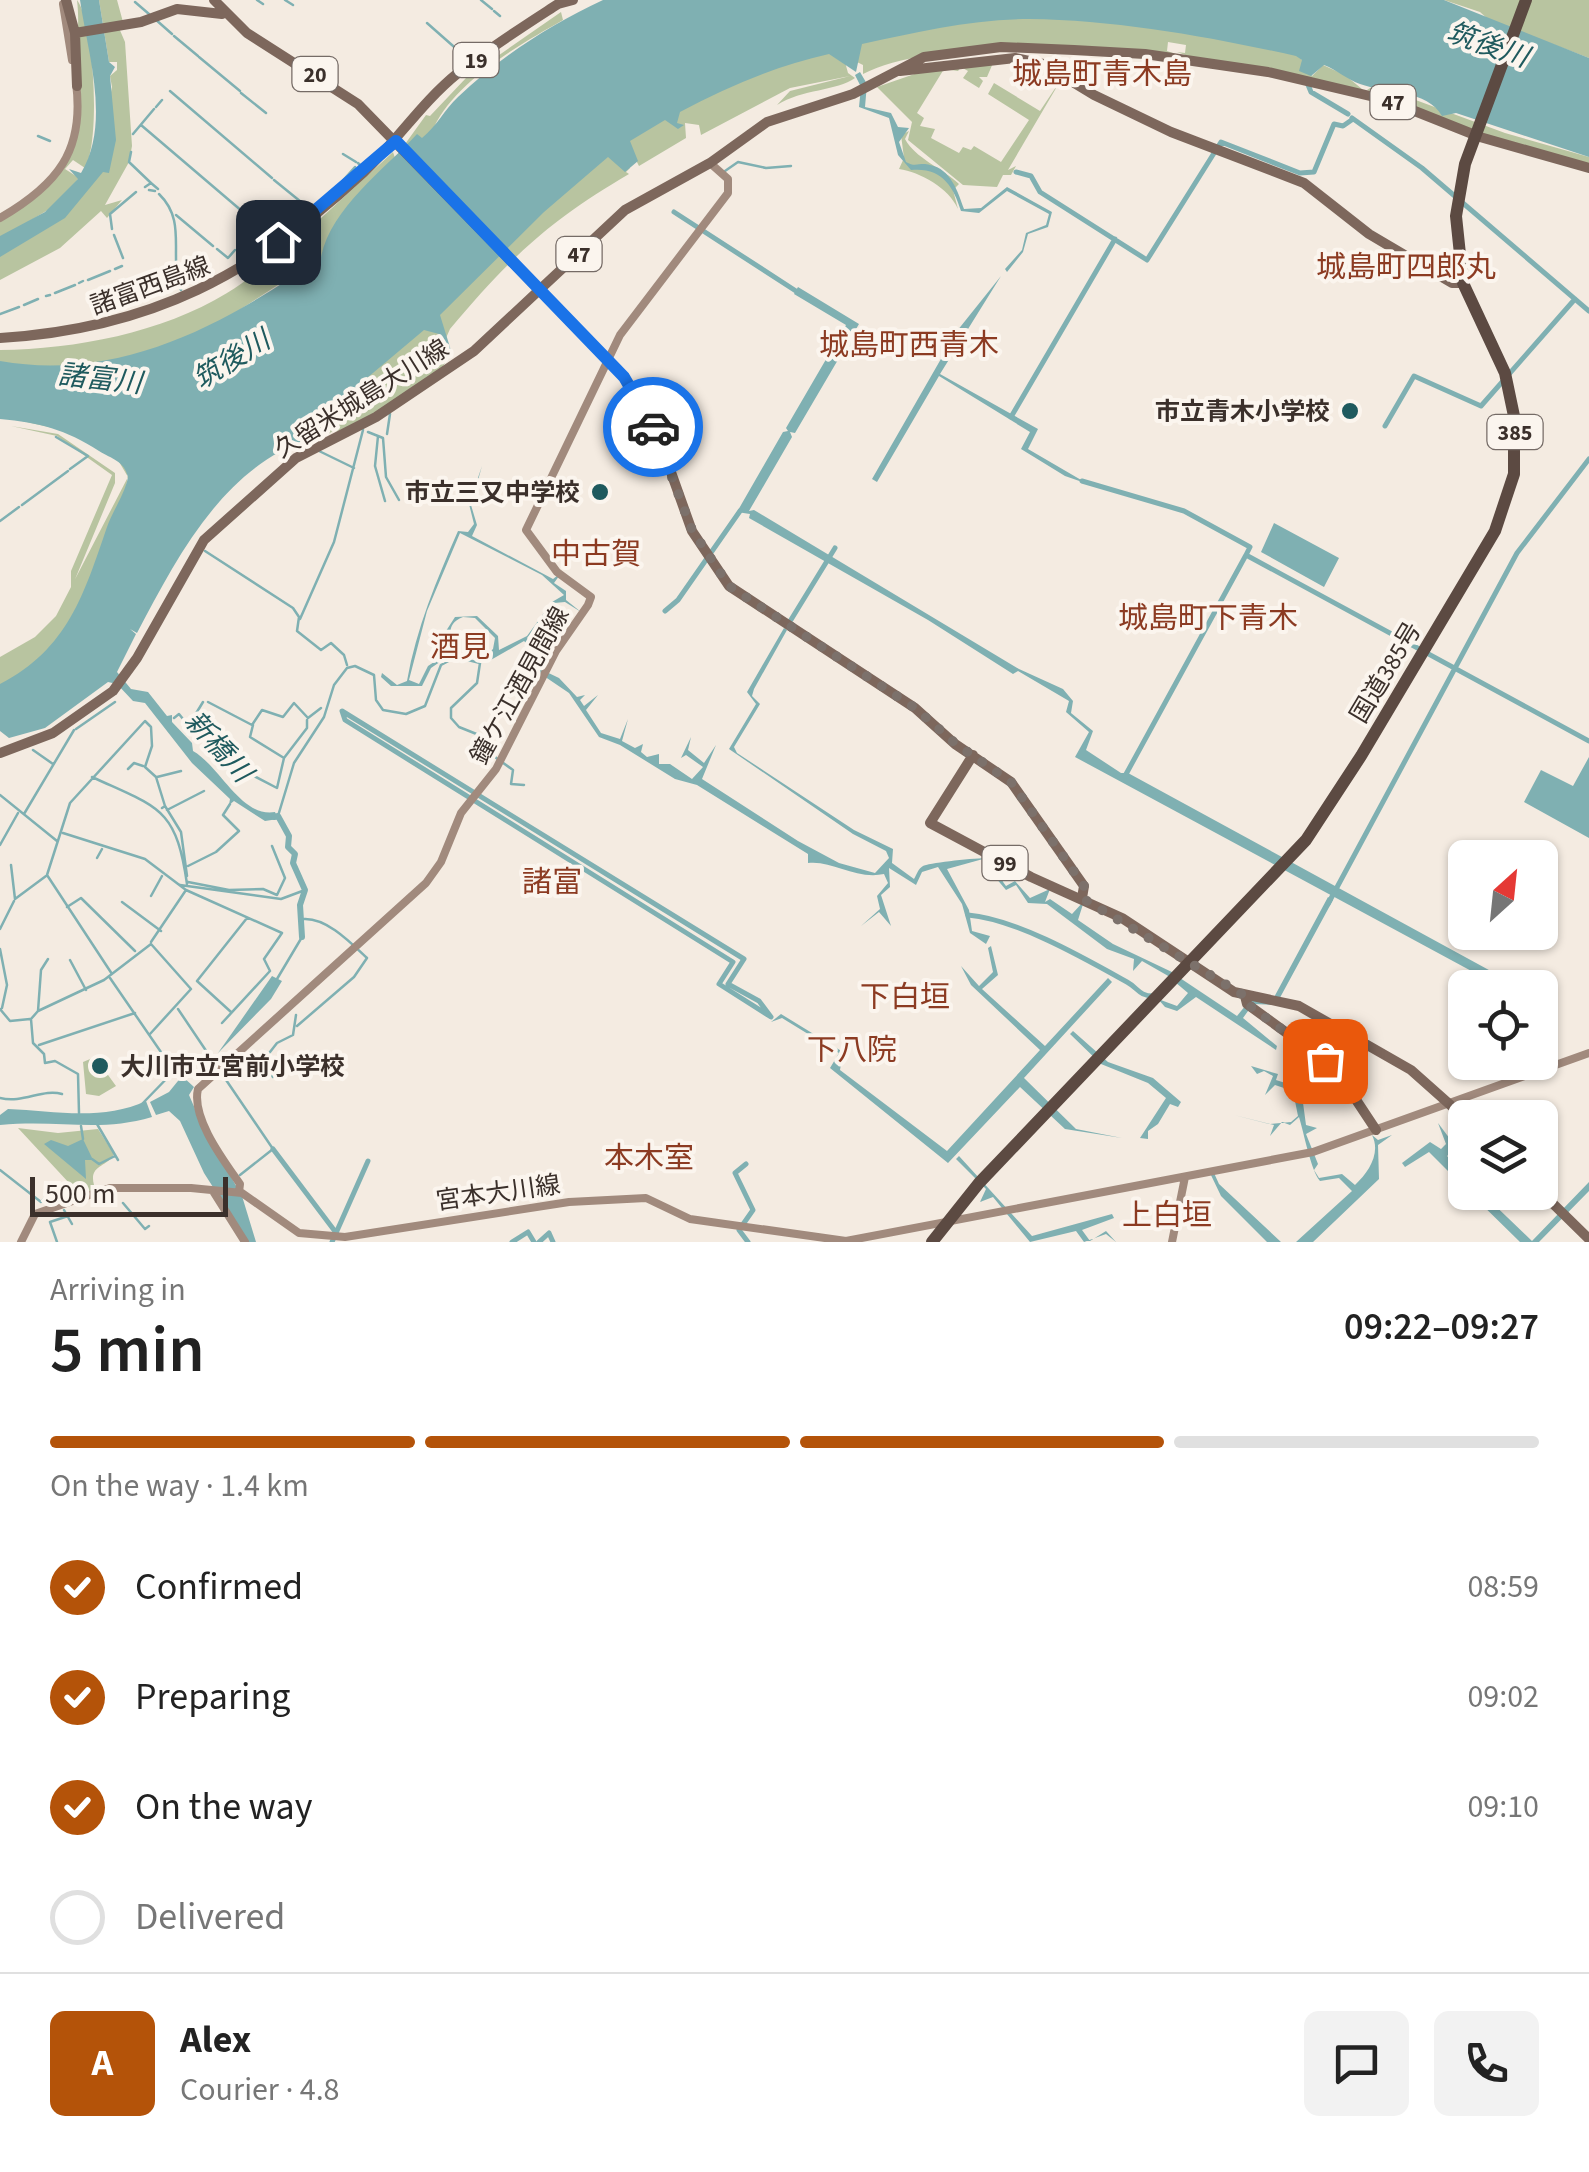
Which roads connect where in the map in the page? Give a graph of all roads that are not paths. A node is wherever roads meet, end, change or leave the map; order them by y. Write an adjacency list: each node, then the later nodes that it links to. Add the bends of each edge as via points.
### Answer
1 (64, 0): 6 (main road); 8 (main road)
2 (214, 0): 5 (main road, 20)
3 (572, 0): 10 (main road, 諸富西島線 / 19, via 458,73)
4 (1526, 0): 9 (highway, 国道385号 / 385)
5 (224, 14): 6 (main road, via 177,8); 10 (main road, 20, via 345,93)
6 (74, 33): 8 (main road)
7 (898, 70): 9 (main road, 久留米城島大川線 / 47, via 932,54 1001,48 1145,54 1306,80 1392,102); 11 (main road, 久留米城島大川線 / 47, via 854,94 766,122); 14 (main road, 久留米城島大川線 / 47, via 1029,59 1115,106 1304,183 1378,240 1452,284)
8 (77, 86): 13 (main road, via 80,127 69,155 45,185)
9 (1476, 136): 12 (main road, 久留米城島大川線 / 47); 14 (highway, 国道385号 / 385, via 1457,204)
10 (397, 142): 15 (main road); 16 (main road, 諸富西島線 / 19, via 336,197 220,281 120,322)
11 (710, 163): 15 (main road, 久留米城島大川線 / 47, via 625,210); 17 (main road, 鐘ケ江酒見間線, via 730,186)
12 (1589, 168)
13 (0, 218)
14 (1463, 283): 21 (highway, 国道385号 / 385, via 1505,373 1516,455 1509,494 1494,531 1325,814)
15 (538, 288): 17 (main road, 99); 18 (main road, 久留米城島大川線 / 47, via 474,351 376,417 312,447 230,514 194,554 116,688 53,733)
16 (0, 338)
17 (607, 359): 19 (main road, 99, via 643,406 707,557 729,586 915,708); 30 (main road, 鐘ケ江酒見間線, via 526,530 566,580 591,597 426,883 198,1090 197,1102)
18 (0, 753)
19 (973, 755): 20 (main road, 99, via 1019,791 1084,886); 20 (main road, 99, via 930,823)
20 (1082, 898): 21 (main road, 99)
21 (1189, 963): 22 (main road, 99); 32 (highway, 国道385号 / 385)
22 (1245, 996): 24 (main road, 99, via 1300,1006 1412,1070); 27 (main road, 99, via 1247,1004 1336,1068)
23 (1589, 1053): 25 (main road, 宮本大川線)
24 (1448, 1100)
25 (1456, 1100)
26 (1448, 1103): 27 (main road, 宮本大川線)
27 (1376, 1130): 28 (main road, 宮本大川線, via 1314,1152)
28 (1185, 1177): 32 (main road, 宮本大川線); 37 (main road)
29 (215, 1191): 30 (main road); 34 (main road, via 110,1188 35,1214); 35 (main road)
30 (241, 1192): 32 (main road, 宮本大川線, via 288,1228 339,1237 569,1202 646,1198 690,1219 831,1241)
31 (1558, 1208): 33 (main road)
32 (946, 1222): 36 (highway, 国道385号 / 385)
33 (1589, 1239)
34 (20, 1242)
35 (244, 1242)
36 (932, 1242)
37 (1172, 1242)

